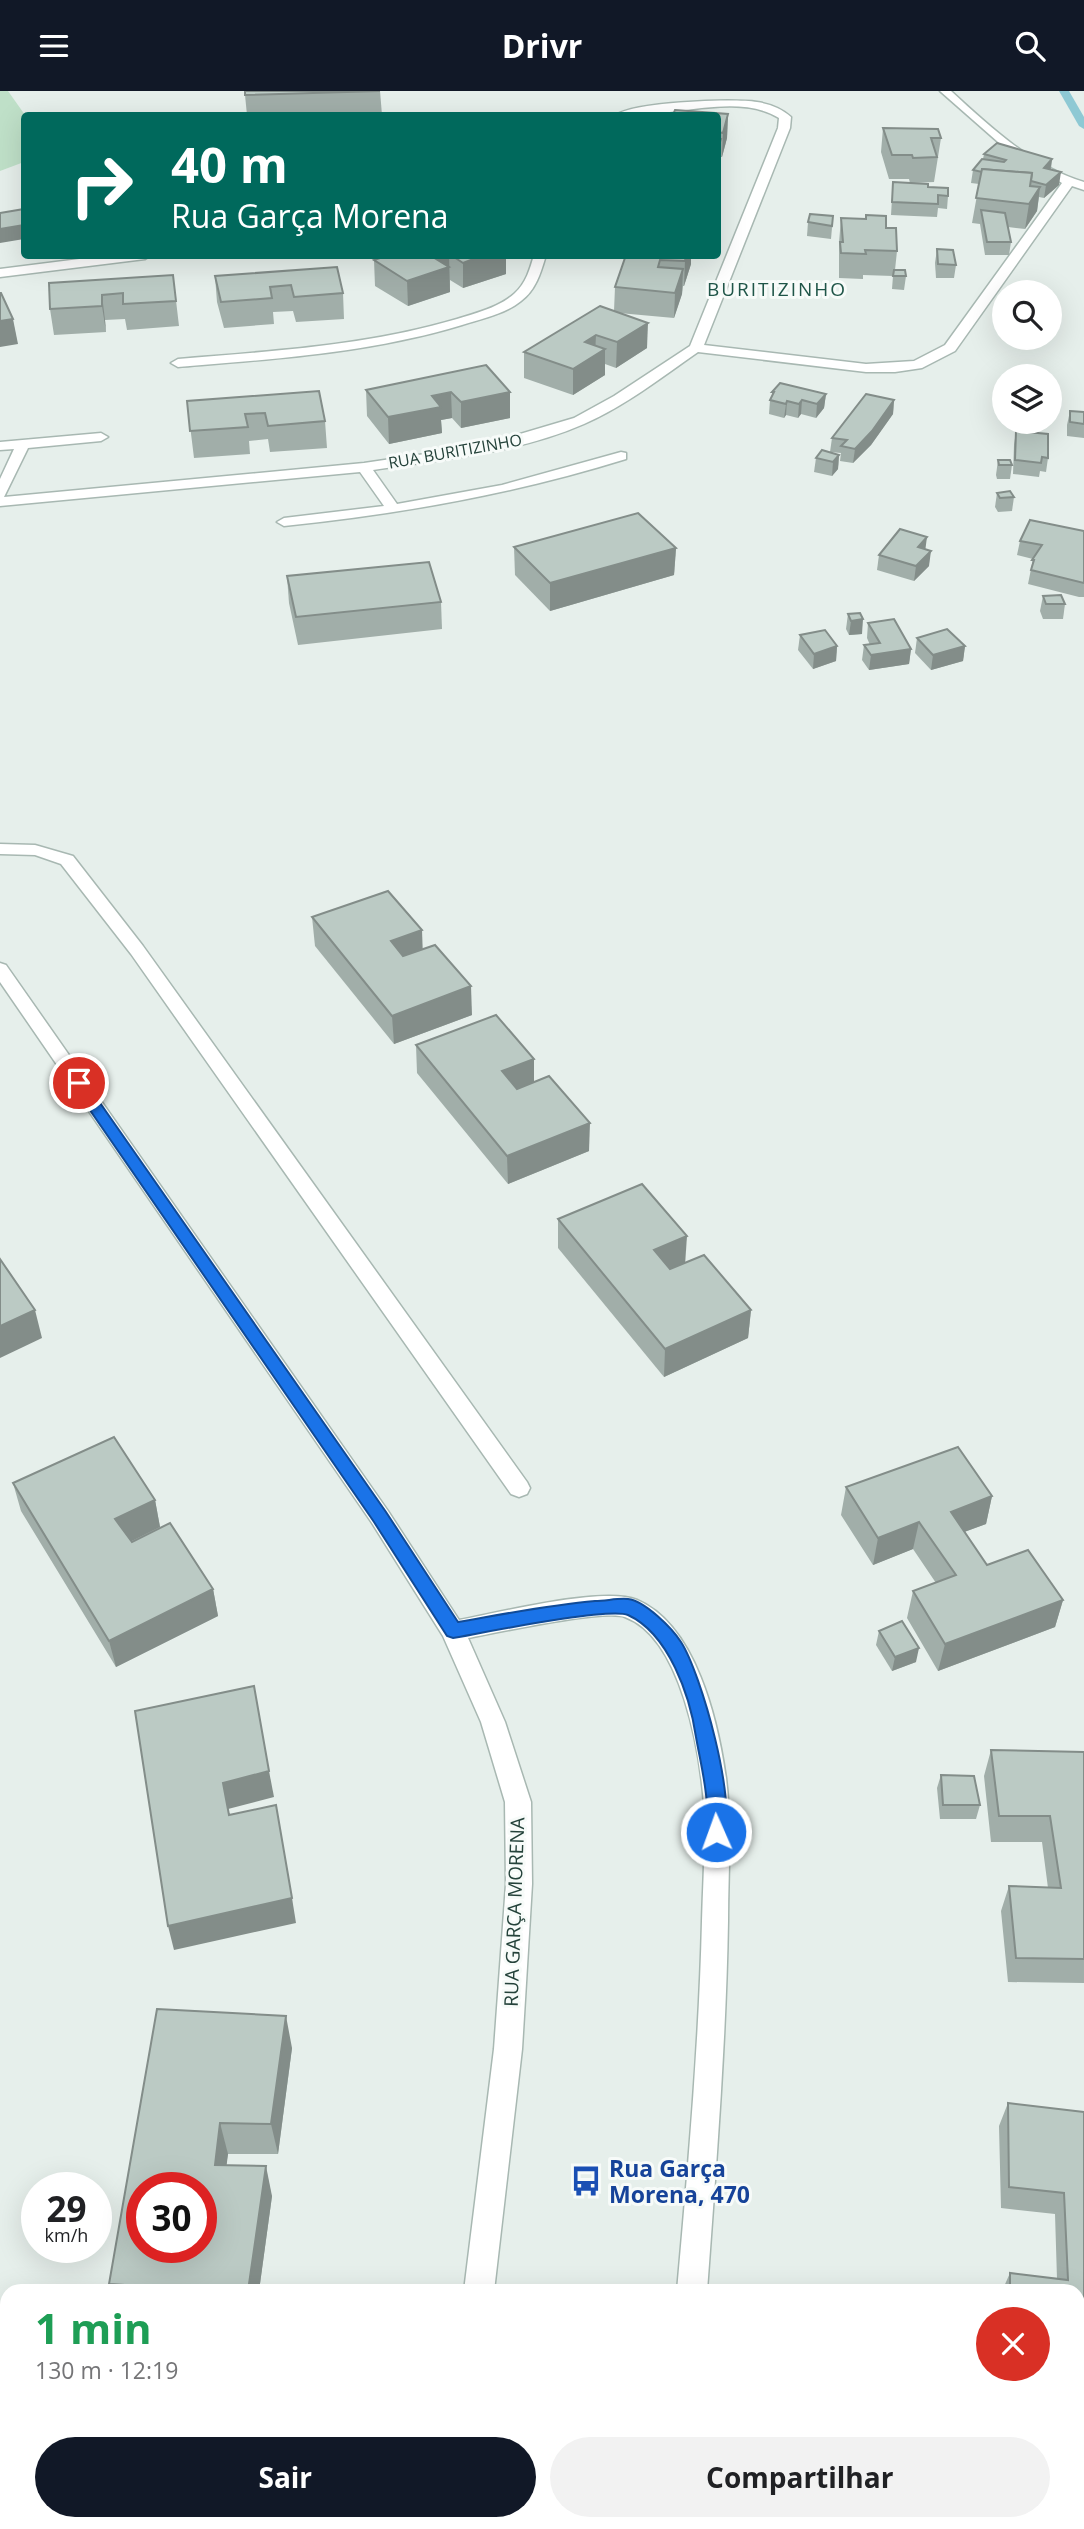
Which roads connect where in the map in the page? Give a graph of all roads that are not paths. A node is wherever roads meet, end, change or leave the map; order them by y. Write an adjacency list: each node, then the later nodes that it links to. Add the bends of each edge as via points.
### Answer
1 (945, 91): 3 (street, via 992,132)
2 (640, 112): 8 (street, via 720,99 763,100 781,109 785,117)
3 (1068, 183): 4 (street); 8 (street, via 950,348 935,359 906,367 866,368)
4 (1084, 186)
5 (111, 259): 7 (street)
6 (539, 259): 9 (street, via 535,275 521,295 491,312 436,330 351,347)
7 (0, 272)
8 (696, 348): 14 (street, RUA BURITIZINHO, via 579,421 479,450)
9 (178, 363)
10 (101, 437): 11 (street)
11 (23, 444): 12 (street); 15 (street)
12 (0, 446)
13 (621, 456): 17 (street, via 533,482)
14 (364, 467): 16 (street, RUA BURITIZINHO); 17 (street)
15 (0, 494)
16 (0, 502)
17 (393, 509): 18 (street)
18 (284, 522)
19 (0, 849): 21 (street, via 51,852 67,860 137,950)
20 (0, 969): 22 (street, RUA GARÇA MORENA, via 380,1517)
21 (519, 1488)
22 (453, 1631): 23 (street, RUA GARÇA MORENA, via 493,1722 518,1802 519,1884 508,2049); 24 (street, via 566,1611 628,1606 654,1623 674,1647 688,1676 704,1728 716,1805 714,2018)
23 (480, 2284)
24 (693, 2284)

